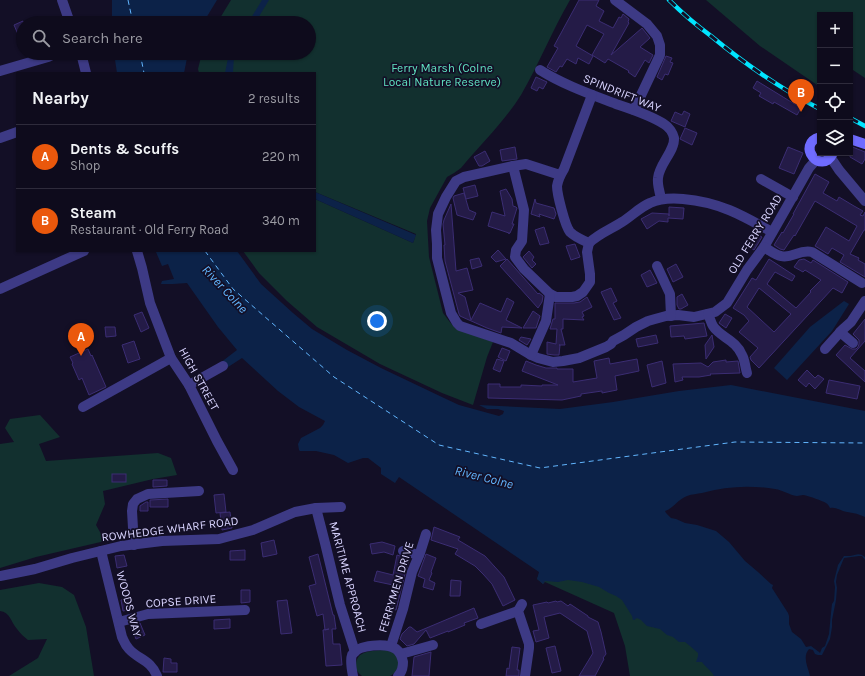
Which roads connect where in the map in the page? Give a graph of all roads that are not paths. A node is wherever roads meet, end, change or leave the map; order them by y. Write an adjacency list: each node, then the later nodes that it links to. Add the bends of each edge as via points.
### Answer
1 (62, 0): 3 (street)
2 (615, 0): 10 (street, via 647,24 657,36 660,45 660,56)
3 (68, 16)
4 (38, 60): 7 (street)
5 (82, 60): 8 (street)
6 (540, 70): 9 (street, SPINDRIFT WAY, via 554,79)
7 (0, 71)
8 (86, 72)
9 (592, 95): 10 (street, SPINDRIFT WAY); 20 (street)
10 (634, 110): 23 (street, SPINDRIFT WAY, via 665,124 674,138 672,148 659,171)
11 (16, 132): 12 (street)
12 (0, 138)
13 (817, 138): 18 (main road, via 810,147 811,155)
14 (853, 140): 15 (main road)
15 (865, 144)
16 (831, 156): 18 (main road, via 825,161)
17 (832, 156): 24 (street, via 839,170)
18 (816, 160): 22 (street, OLD FERRY ROAD)
19 (513, 166): 20 (street, OLD FERRY ROAD, via 531,165); 33 (street, via 524,210 522,241 515,256 524,269); 40 (street, OLD FERRY ROAD, via 456,181 438,214 437,258 451,312 457,324 511,344)
20 (560, 176): 26 (street, via 558,191 569,231)
21 (761, 179): 22 (street)
22 (794, 197): 25 (street, OLD FERRY ROAD)
23 (661, 199): 25 (street, via 676,198 710,203 737,213); 26 (street, via 640,208)
24 (865, 201)
25 (772, 232): 27 (street, OLD FERRY ROAD)
26 (589, 244): 33 (street, via 587,252 590,282 586,289 572,297)
27 (764, 247): 31 (street, via 781,256 806,250 812,252); 35 (street, OLD FERRY ROAD, via 727,302 715,312)
28 (82, 252): 32 (street)
29 (137, 252): 41 (street, HIGH STREET, via 150,303)
30 (657, 266): 36 (street, via 670,294)
31 (862, 283)
32 (0, 289)
33 (550, 294): 40 (street, via 546,321)
34 (865, 301): 37 (street, via 851,322)
35 (708, 314): 36 (street, OLD FERRY ROAD, via 694,317); 43 (street, via 713,326 742,353)
36 (671, 316): 40 (street, OLD FERRY ROAD, via 648,321 611,344 579,358 553,362)
37 (840, 332): 38 (street); 39 (street)
38 (852, 343)
39 (824, 349)
40 (531, 355)
41 (171, 358): 44 (street, HIGH STREET); 45 (street)
42 (223, 366): 44 (street)
43 (746, 373)
44 (189, 385): 46 (street, HIGH STREET)
45 (84, 407)
46 (233, 470)
47 (199, 491): 51 (street, via 148,494 138,498 132,510)
48 (342, 507): 49 (street, ROWHEDGE WHARF ROAD)
49 (316, 508): 51 (street, ROWHEDGE WHARF ROAD, via 296,512 254,530 219,539 162,541); 61 (street, MARITIME APPROACH)
50 (426, 534): 54 (street, FERRYMEN DRIVE)
51 (134, 545): 52 (street, ROWHEDGE WHARF ROAD)
52 (101, 551): 55 (street, ROWHEDGE WHARF ROAD); 57 (street, WOODS WAY)
53 (403, 551): 54 (street)
54 (419, 555): 60 (street, FERRYMEN DRIVE)
55 (0, 576)
56 (245, 610): 57 (street, COPSE DRIVE, via 148,614)
57 (119, 622): 63 (street, WOODS WAY, via 122,637 129,650 151,666)
58 (481, 624): 66 (street, via 520,608 529,644)
59 (433, 645): 62 (street)
60 (391, 646): 61 (street, MARITIME APPROACH, via 372,646); 62 (street)
61 (354, 652): 64 (street, MARITIME APPROACH, via 351,656)
62 (401, 654): 65 (street, via 403,666)
63 (157, 676)
64 (354, 676)
65 (399, 676)
66 (525, 676)

